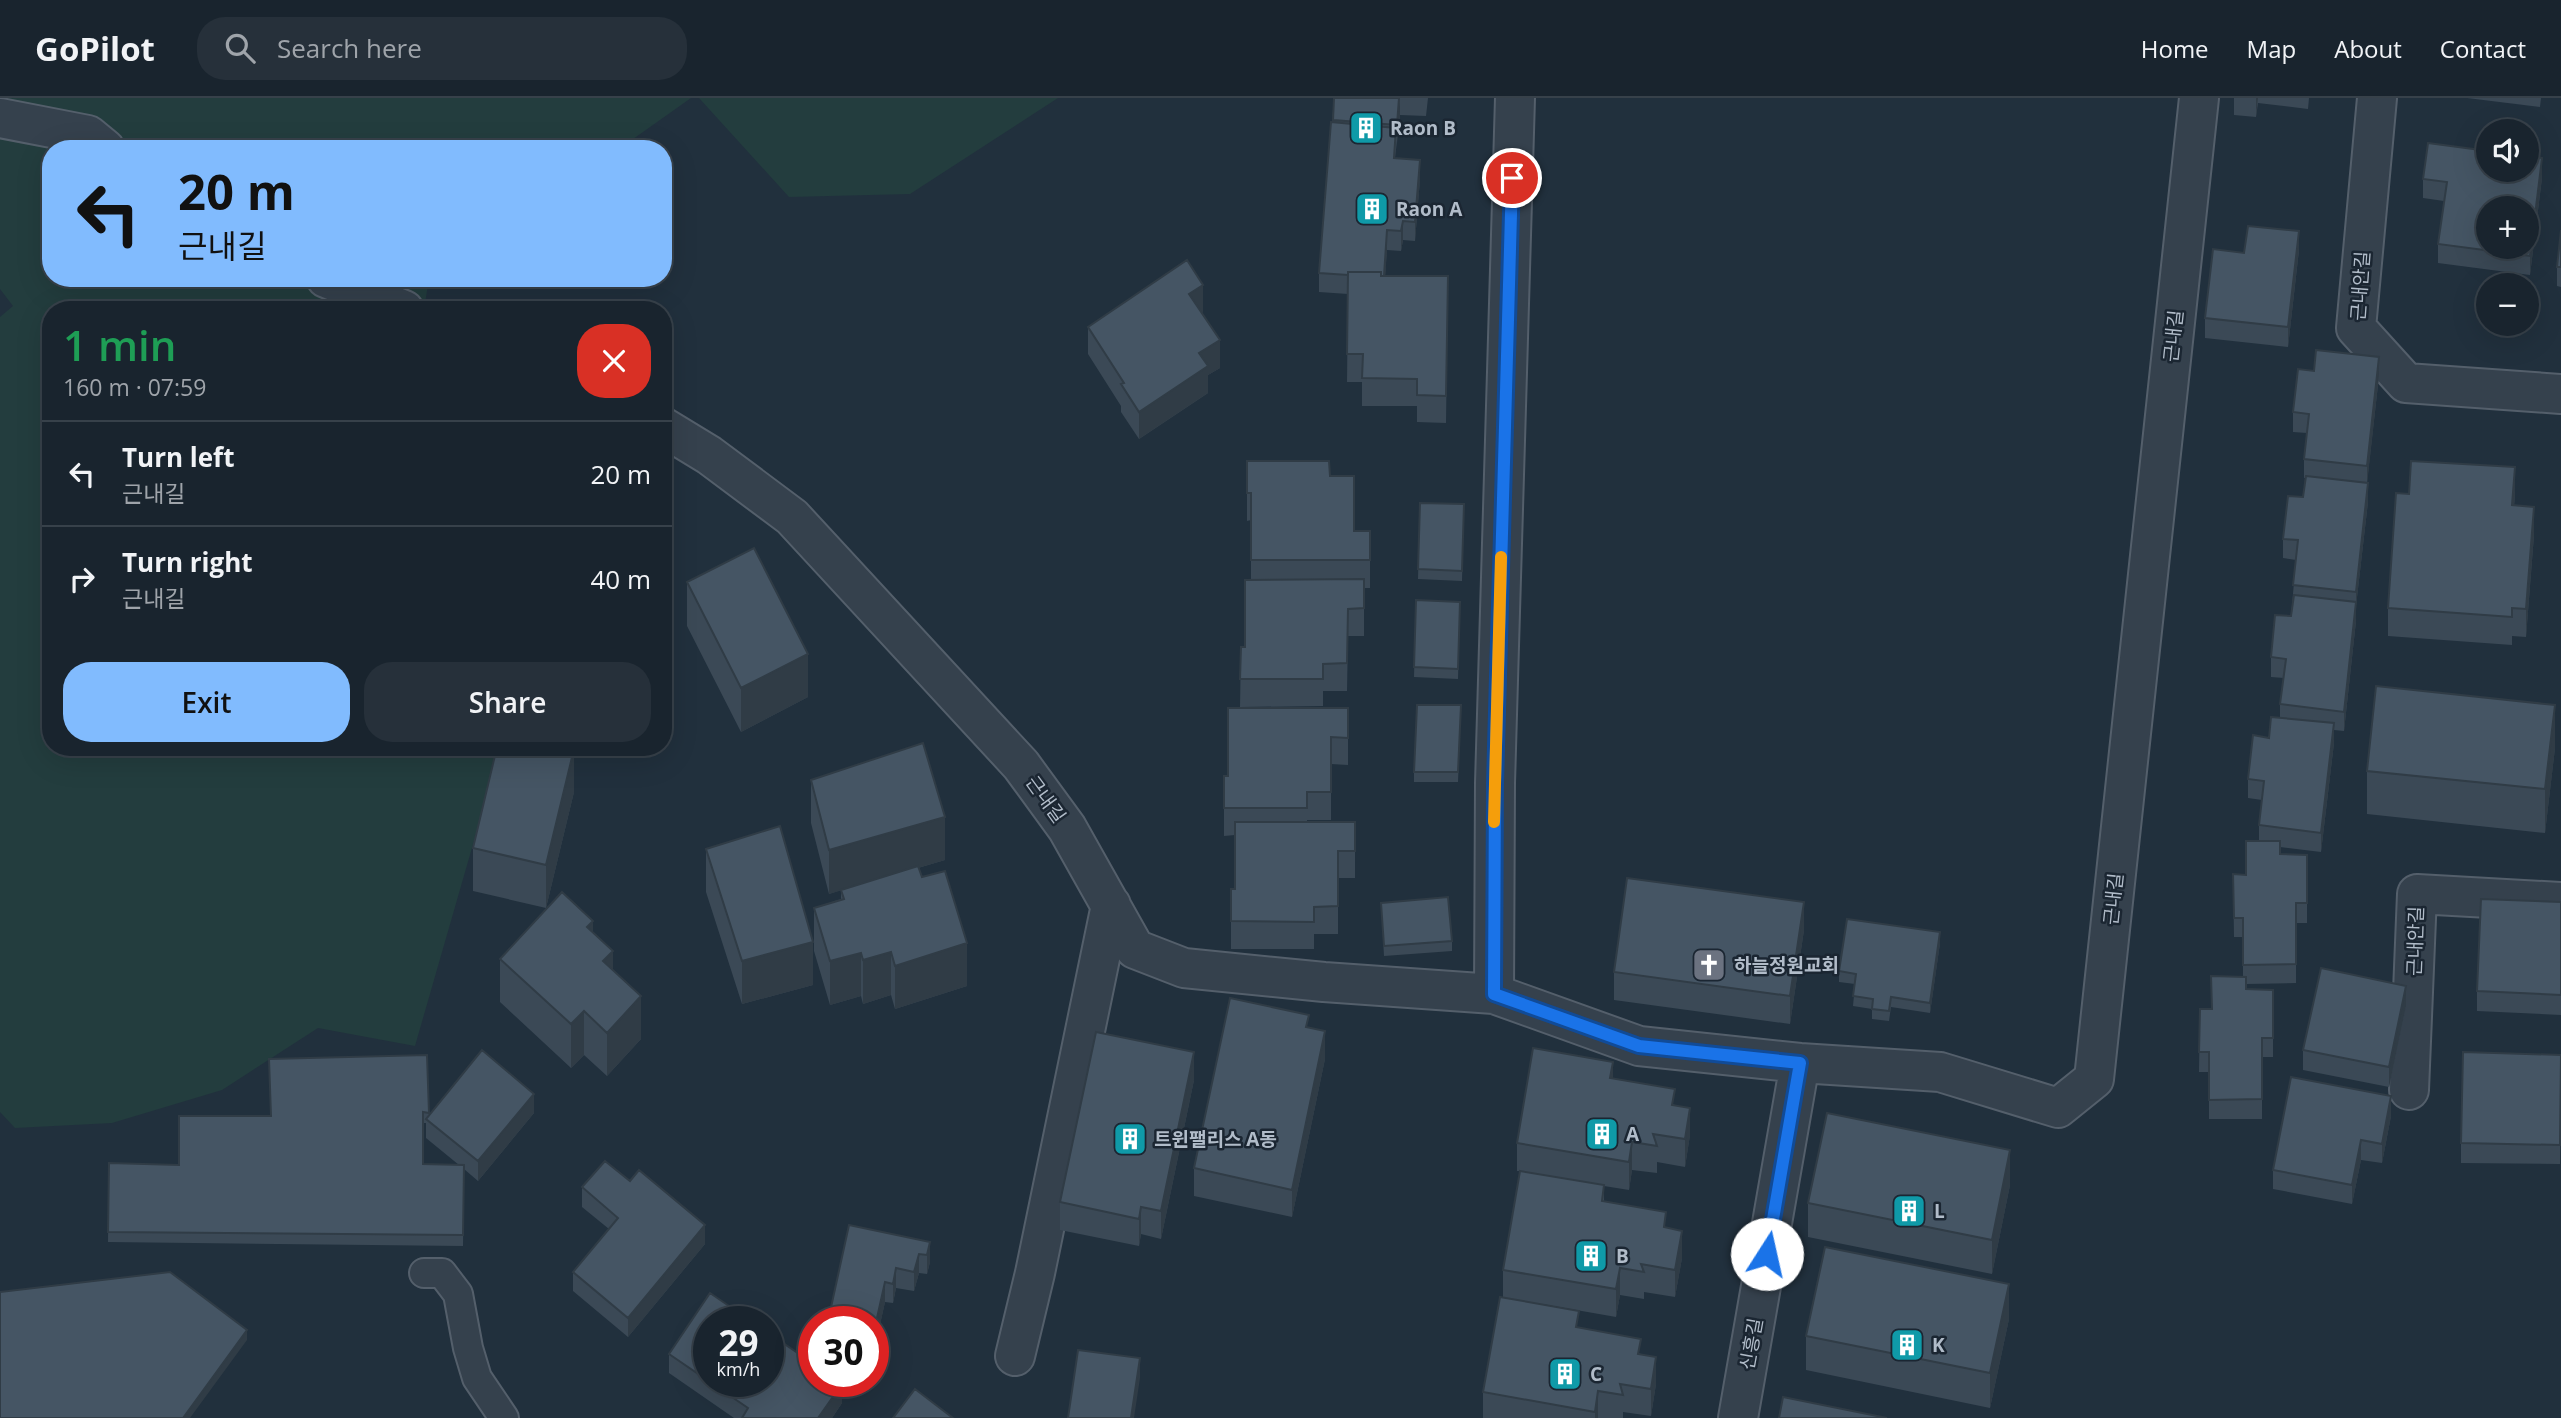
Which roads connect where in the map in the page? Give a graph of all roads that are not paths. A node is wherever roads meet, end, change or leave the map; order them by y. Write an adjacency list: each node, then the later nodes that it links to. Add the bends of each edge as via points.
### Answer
1 (1515, 98): 12 (street, via 1495,783)
2 (2199, 98): 13 (street, 근내길, via 2094,1079 2058,1108 1940,1072)
3 (2376, 98): 8 (street, 근내안길, via 2356,328 2406,383)
4 (0, 118): 5 (street)
5 (94, 140)
6 (348, 287): 7 (street)
7 (382, 301)
8 (2561, 394)
9 (672, 432): 11 (street, 근내길, via 792,517 1021,765 1067,828)
10 (2561, 902): 14 (street, 근내안길, via 2417,894)
11 (1111, 905): 12 (street, 근내길, via 1135,948 1184,968); 16 (street)
12 (1494, 994): 13 (street, 근내길, via 1639,1046)
13 (1800, 1063): 18 (street, 신흥길)
14 (2409, 1090)
15 (424, 1273): 17 (lane, via 442,1273 458,1294 477,1378)
16 (1015, 1356)
17 (504, 1418)
18 (1738, 1418)

